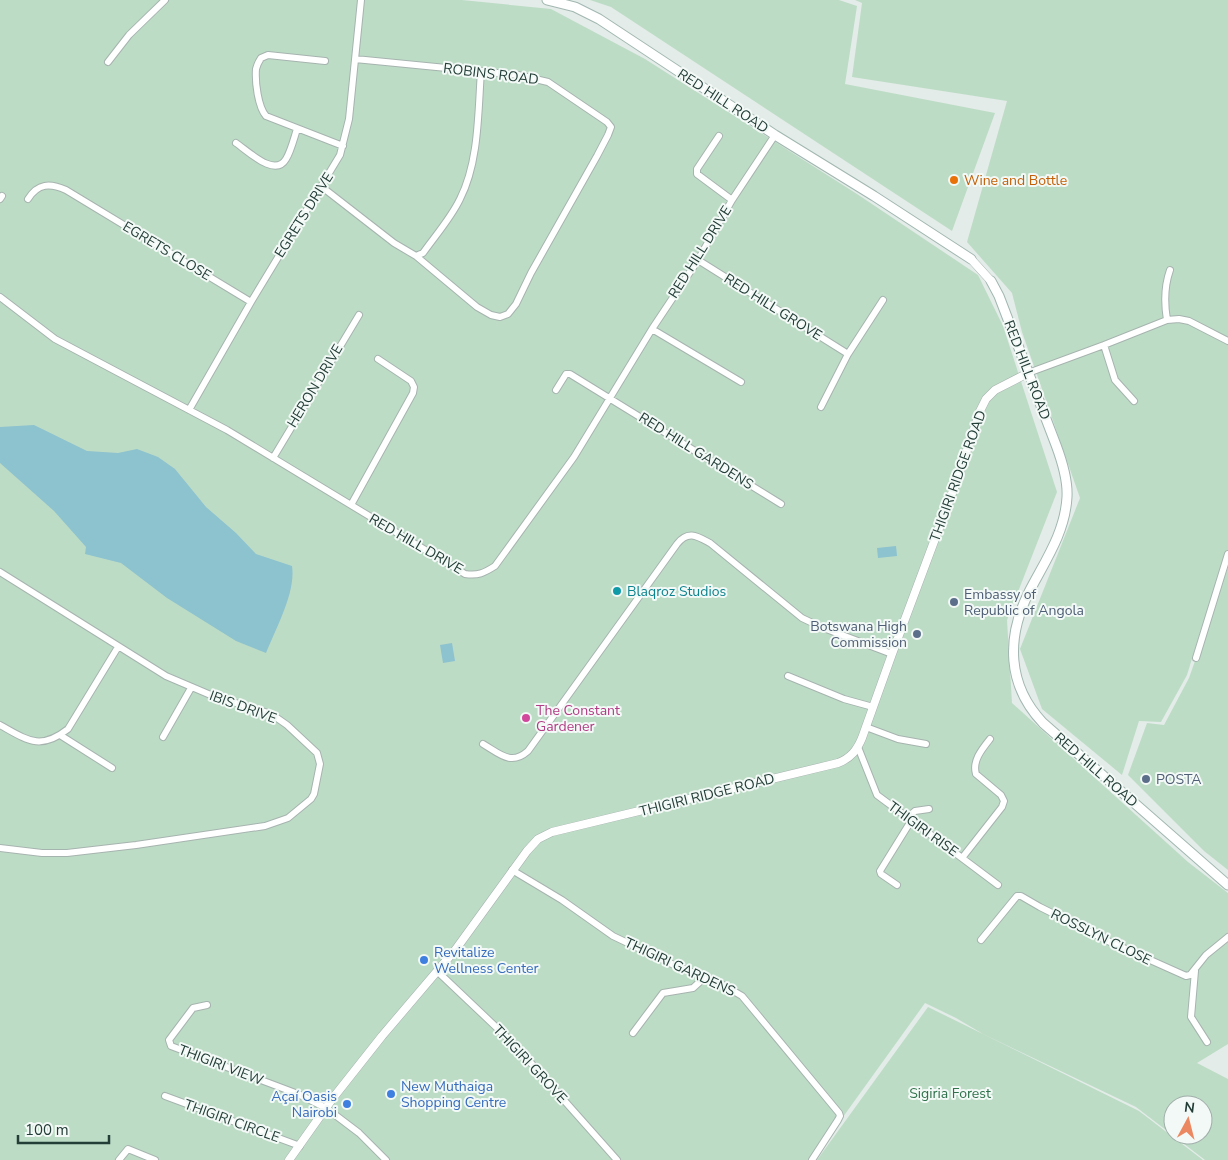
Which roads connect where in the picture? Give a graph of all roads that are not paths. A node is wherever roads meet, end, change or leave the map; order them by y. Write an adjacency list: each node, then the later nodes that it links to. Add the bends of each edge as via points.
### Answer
1 (165, 0): 6 (street, via 129,35)
2 (361, 0): 4 (street, EGRETS DRIVE)
3 (547, 0): 9 (main road, RED HILL ROAD, via 575,7 599,20)
4 (355, 59): 7 (street, ROBINS ROAD); 12 (street, EGRETS DRIVE)
5 (325, 61): 8 (street, via 268,55 258,64 262,111 266,116)
6 (108, 62)
7 (481, 71): 16 (street, via 469,178 460,200 423,253); 16 (street, ROBINS ROAD, via 548,82 607,122 610,127 608,135 508,314 500,317 491,315)
8 (297, 129): 11 (street, via 286,160 280,166 266,164); 12 (street)
9 (775, 135): 15 (street, RED HILL DRIVE); 18 (main road, RED HILL ROAD)
10 (719, 136): 15 (street, via 696,172)
11 (236, 143)
12 (343, 146): 13 (street, EGRETS DRIVE)
13 (322, 187): 16 (street, via 394,243); 23 (street, EGRETS DRIVE)
14 (28, 199): 23 (street, EGRETS CLOSE, via 40,186 57,186 66,190)
15 (732, 200): 17 (street, RED HILL DRIVE)
16 (416, 256)
17 (698, 260): 26 (street, RED HILL DRIVE); 29 (street, RED HILL GROVE)
18 (971, 260): 20 (street, RED HILL ROAD)
19 (1170, 270): 25 (street, via 1164,290)
20 (991, 281): 31 (main road, RED HILL ROAD)
21 (0, 297): 37 (street, RED HILL DRIVE, via 55,340)
22 (883, 300): 29 (street)
23 (251, 302): 37 (street, EGRETS DRIVE)
24 (359, 316): 38 (street, HERON DRIVE)
25 (1168, 320): 27 (street, via 1189,321); 28 (street)
26 (652, 329): 32 (street); 34 (street, RED HILL DRIVE)
27 (1228, 341)
28 (1104, 345): 31 (street); 35 (street, via 1116,380)
29 (848, 354): 36 (street)
30 (378, 359): 40 (street, via 411,381 414,393)
31 (1028, 373): 44 (street, THIGIRI RIDGE ROAD, via 995,390 980,411); 65 (main road, RED HILL ROAD, via 1063,465 1067,496 1056,542 1026,600 1015,631 1015,670 1022,697 1043,723)
32 (741, 382)
33 (556, 390): 34 (street, RED HILL GARDENS, via 566,374 570,374)
34 (610, 399): 39 (street, RED HILL GARDENS); 40 (street, RED HILL DRIVE, via 574,457 512,543 494,566 480,574 465,574)
35 (1134, 401)
36 (821, 407)
37 (189, 410): 38 (street, RED HILL DRIVE)
38 (273, 458): 40 (street, RED HILL DRIVE)
39 (782, 504)
40 (351, 505)
41 (1228, 554): 45 (street)
42 (0, 572): 43 (street, IBIS DRIVE)
43 (118, 647): 47 (street, IBIS DRIVE); 51 (street, via 68,728)
44 (892, 654): 48 (street, THIGIRI RIDGE ROAD); 54 (street, via 802,618 710,543 686,536 677,544 528,751 516,759 509,758)
45 (1196, 658)
46 (788, 676): 48 (street)
47 (191, 688): 52 (street); 60 (street, IBIS DRIVE, via 265,712 311,746 320,764 311,800 288,818 241,831 66,853)
48 (872, 708): 50 (street, THIGIRI RIDGE ROAD)
49 (0, 724): 51 (street, via 28,740 50,740)
50 (866, 727): 55 (street, via 898,739); 56 (street, THIGIRI RIDGE ROAD)
51 (60, 735): 57 (street)
52 (163, 737)
53 (990, 739): 61 (street, THIGIRI RISE, via 979,754 975,770 1004,798 1003,804)
54 (483, 744)
55 (926, 744)
56 (858, 747): 59 (street, THIGIRI RISE, via 877,795); 62 (street, THIGIRI RIDGE ROAD, via 838,763 552,832 538,839)
57 (112, 768)
58 (928, 809): 59 (street, via 915,812)
59 (909, 820): 61 (street, THIGIRI RISE); 63 (street, via 880,870)
60 (0, 848)
61 (962, 858): 64 (street)
62 (512, 870): 69 (street, THIGIRI RIDGE ROAD); 70 (street, THIGIRI GARDENS, via 613,936)
63 (897, 885)
64 (998, 885)
65 (1228, 885)
66 (1228, 937): 68 (street, via 1206,955)
67 (981, 940): 68 (street, ROSSLYN CLOSE, via 1013,899 1021,896 1181,975 1190,976)
68 (1195, 970): 73 (street, via 1191,1017)
69 (438, 972): 75 (street, THIGIRI RIDGE ROAD, via 396,1018); 81 (street, THIGIRI GROVE, via 515,1045)
70 (705, 977): 72 (street, via 693,988 663,993); 82 (street, THIGIRI GARDENS, via 747,1001 837,1109 840,1116)
71 (207, 1005): 75 (street, THIGIRI VIEW, via 193,1008 169,1040 170,1046 298,1094)
72 (633, 1033)
73 (1207, 1042)
74 (165, 1096): 76 (street, THIGIRI CIRCLE)
75 (326, 1108): 76 (street, THIGIRI RIDGE ROAD); 80 (street, via 359,1133)
76 (300, 1146): 79 (street, THIGIRI RIDGE ROAD)
77 (120, 1160): 78 (street, via 128,1149)
78 (155, 1160)
79 (289, 1160)
80 (386, 1160)
81 (617, 1160)
82 (812, 1160)

